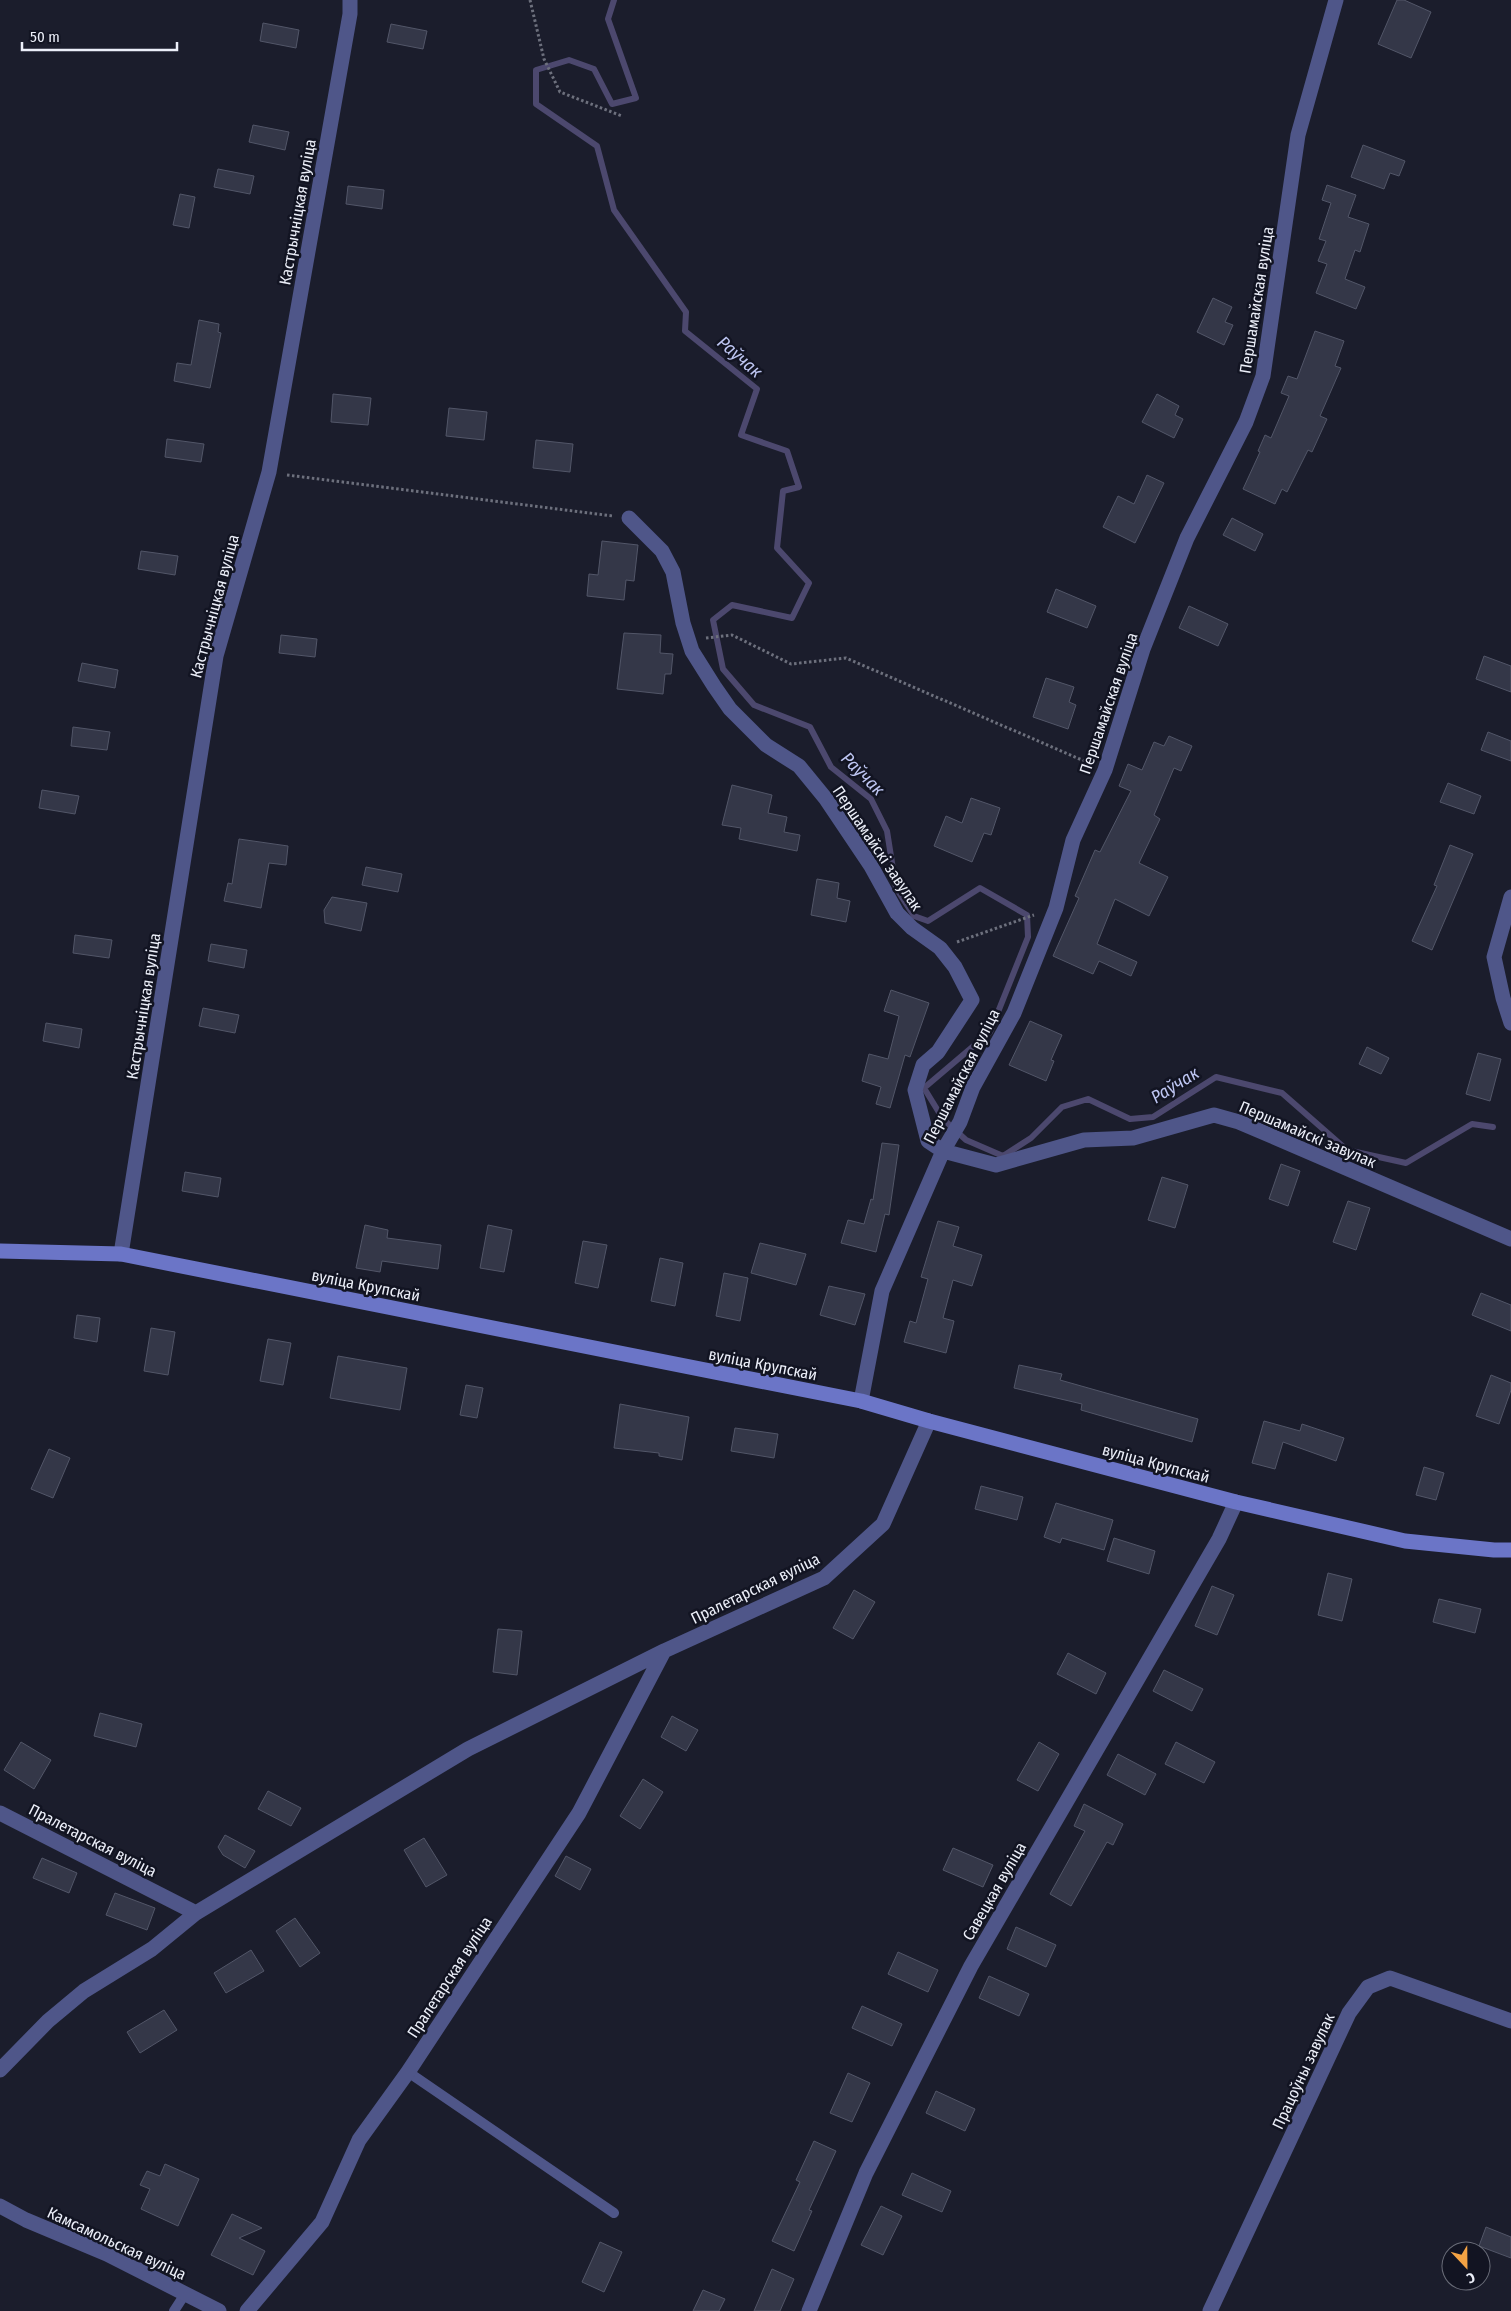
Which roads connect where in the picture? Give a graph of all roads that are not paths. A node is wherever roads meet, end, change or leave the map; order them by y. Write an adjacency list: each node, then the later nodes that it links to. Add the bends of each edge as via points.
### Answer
1 (350, 0): 9 (street, Кастрычніцкая вуліца, via 269,472 216,656)
2 (1336, 0): 6 (street, Першамайская вуліца, via 1298,135 1263,376 1246,422 1187,538 1143,649 1105,770 1073,840 1056,908 1014,1013 973,1087 960,1122)
3 (629, 518): 6 (street, Першамайскі завулак, via 662,551 673,572 692,650 730,709 766,745 799,766 826,799 897,913 940,948 955,967 972,1000 938,1052 923,1065 915,1090 928,1141)
4 (1511, 897): 5 (street, via 1494,957)
5 (1511, 1023)
6 (946, 1145): 7 (street, Першамайскі завулак, via 996,1165 1084,1140 1132,1138 1214,1115 1239,1122); 10 (street, Першамайская вуліца, via 882,1291)
7 (1511, 1239)
8 (0, 1251): 9 (street, вуліца Крупскай)
9 (121, 1254): 10 (street, вуліца Крупскай)
10 (861, 1401): 11 (street, вуліца Крупскай)
11 (930, 1421): 12 (street, вуліца Крупскай); 14 (street, Пралетарская вуліца, via 883,1524 824,1578)
12 (1236, 1502): 13 (street, вуліца Крупскай, via 1405,1540); 26 (street, Савецкая вуліца, via 1219,1539 970,1966 866,2174)
13 (1511, 1550)
14 (664, 1651): 16 (street, Пралетарская вуліца, via 468,1749); 19 (street, Пралетарская вуліца, via 579,1813)
15 (0, 1812): 16 (street, Пралетарская вуліца)
16 (196, 1913): 18 (street, Пралетарская вуліца, via 152,1949 84,1992 48,2021)
17 (1511, 2021): 27 (street, Працоўны завулак, via 1390,1978 1368,1986 1349,2013)
18 (0, 2070)
19 (408, 2072): 21 (lane); 25 (street, Пралетарская вуліца, via 359,2140 322,2222)
20 (0, 2206): 22 (street, Камсамольская вуліца, via 107,2254)
21 (614, 2213)
22 (185, 2294): 23 (lane); 24 (street, Камсамольская вуліца)
23 (174, 2311)
24 (219, 2311)
25 (246, 2311)
26 (809, 2311)
27 (1210, 2311)

